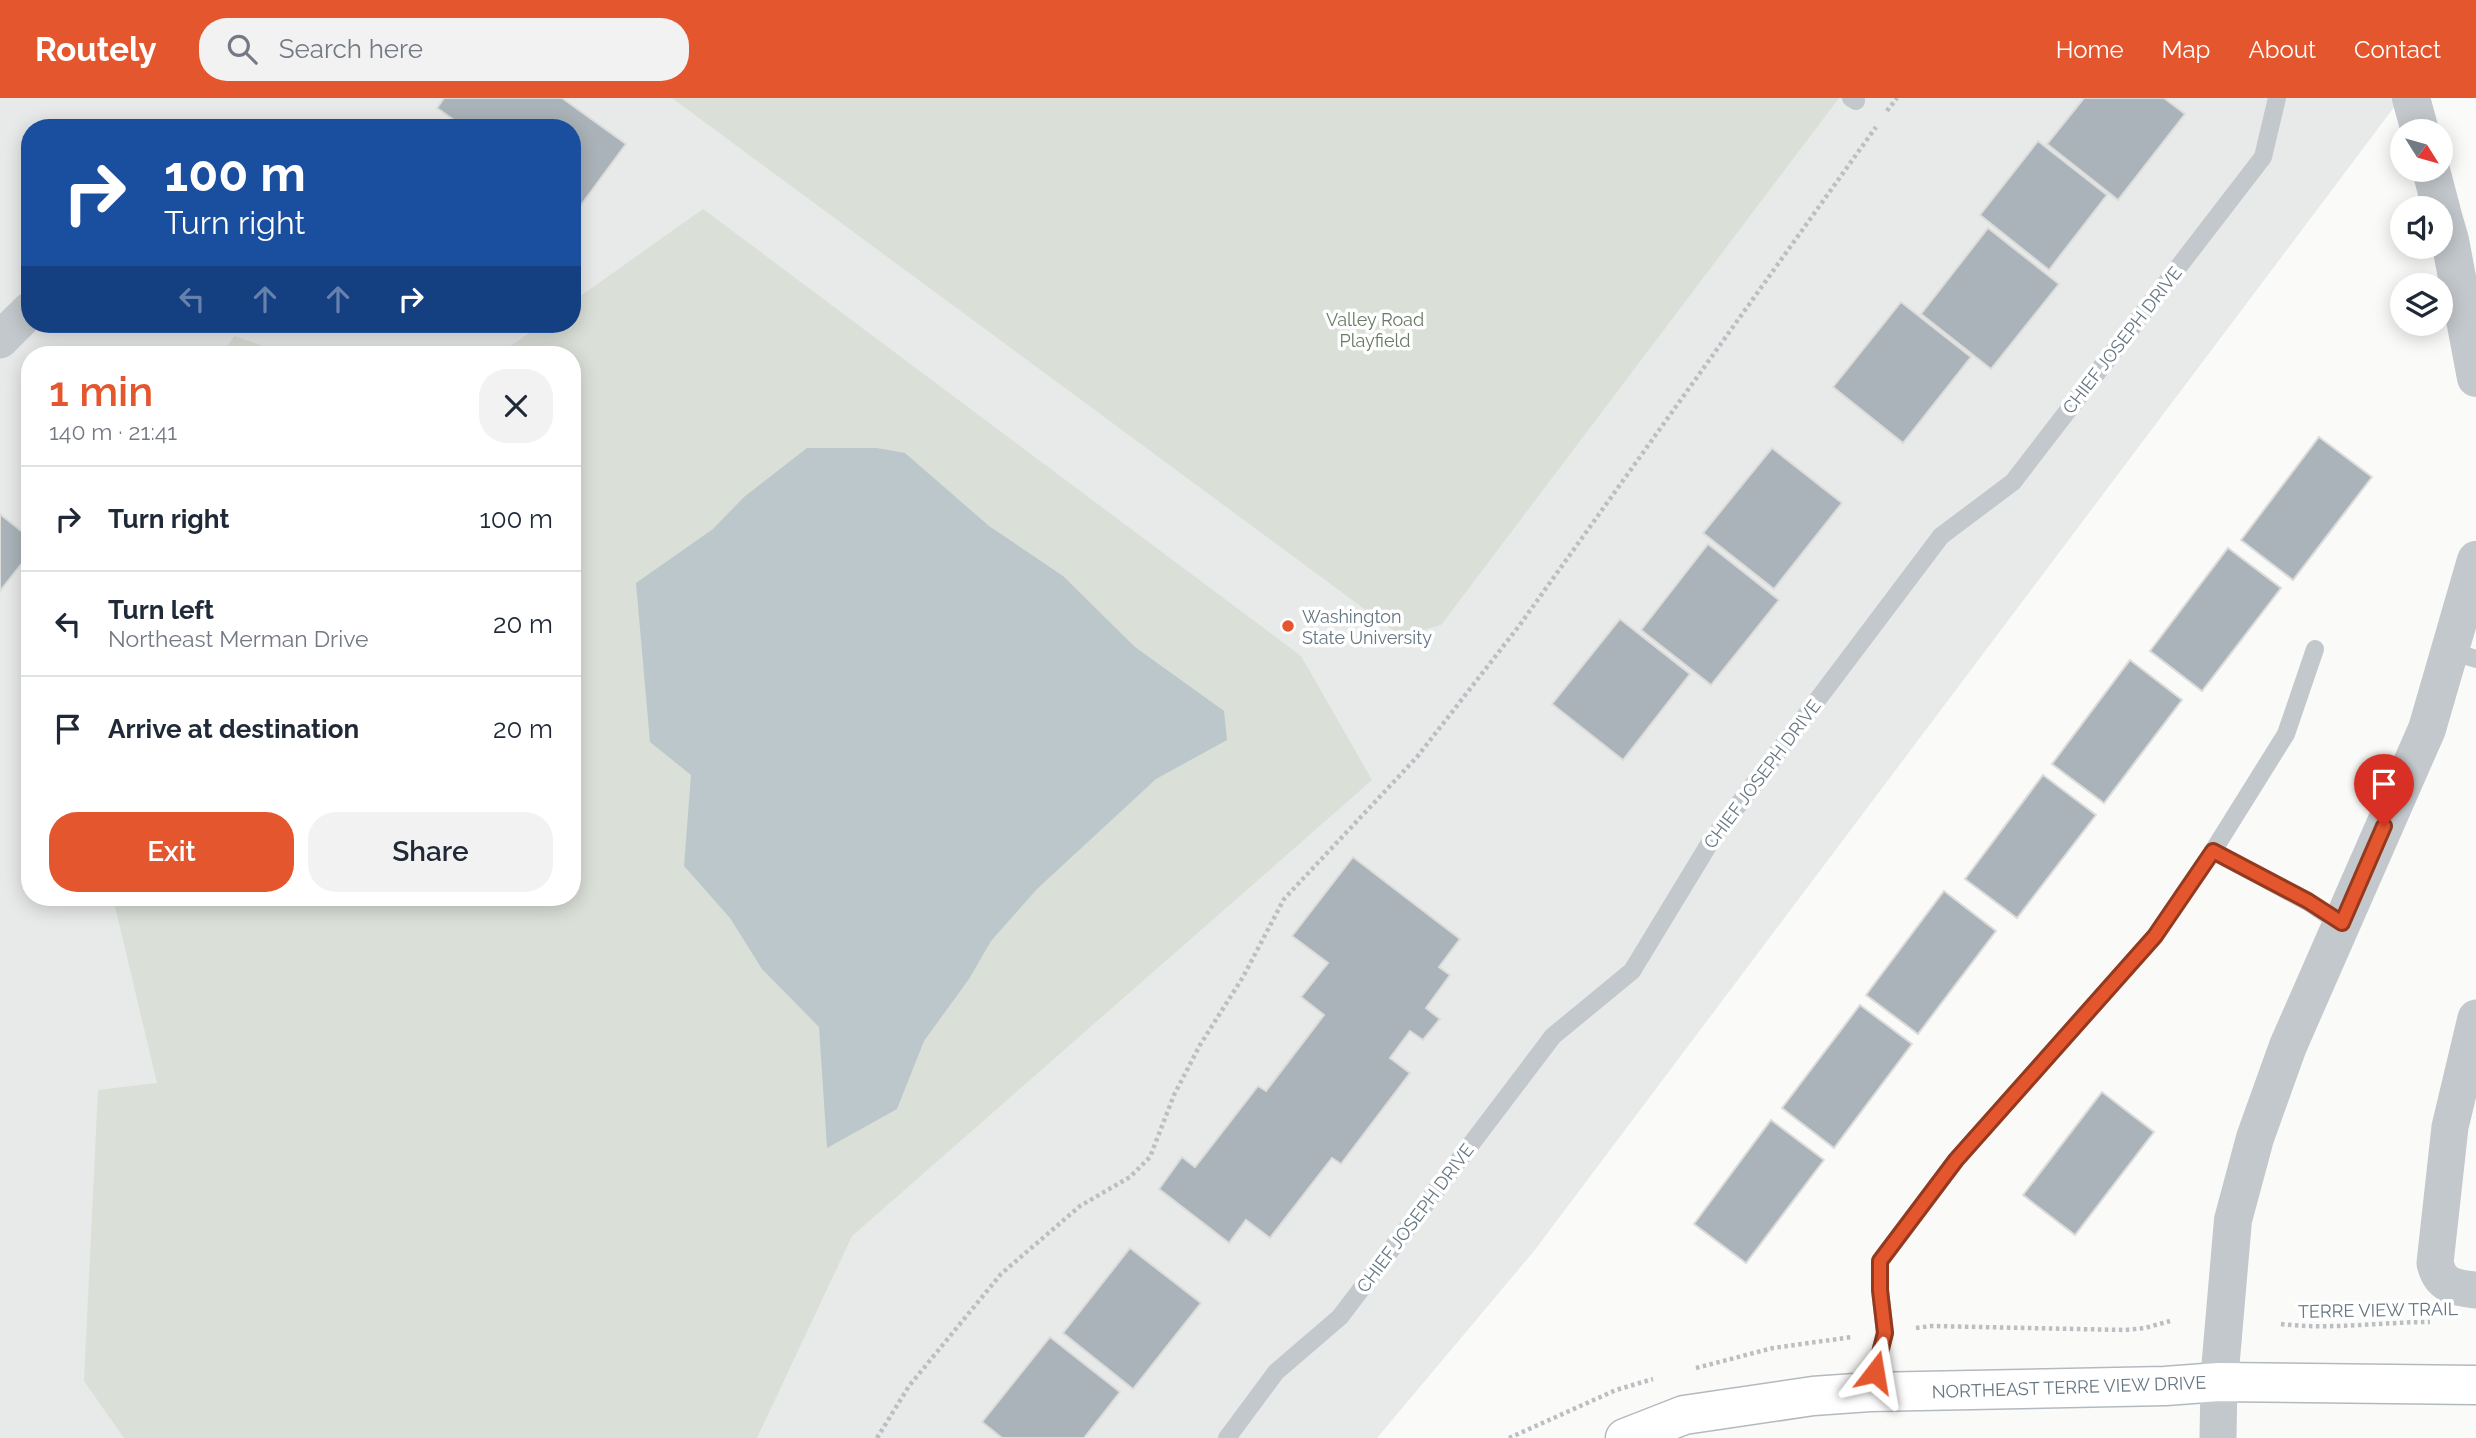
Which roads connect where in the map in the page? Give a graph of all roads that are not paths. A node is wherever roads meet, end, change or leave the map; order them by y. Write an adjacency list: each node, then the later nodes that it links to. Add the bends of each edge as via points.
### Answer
1 (2277, 98): 18 (lane, CHIEF JOSEPH DRIVE, via 2263,157 2013,482 1941,536 1711,841 1632,971 1553,1036 1339,1317 1276,1372)
2 (2411, 98): 3 (street)
3 (2417, 119)
4 (2453, 256): 7 (street)
5 (21, 319): 6 (street)
6 (0, 341)
7 (2476, 378)
8 (2476, 560): 10 (street)
9 (2315, 649): 11 (lane, via 2286,734)
10 (2463, 655): 12 (street)
11 (2213, 851): 12 (lane); 17 (lane, via 2155,936 1956,1160 1880,1261 1885,1333)
12 (2342, 923): 15 (street, via 2288,1046 2255,1138 2233,1220)
13 (2476, 1018): 14 (street, via 2450,1127 2435,1263 2440,1279 2450,1286)
14 (2476, 1290)
15 (2219, 1382): 16 (main road, NORTHEAST TERRE VIEW DRIVE); 17 (main road, NORTHEAST TERRE VIEW DRIVE); 20 (street)
16 (2476, 1385)
17 (1870, 1392): 19 (main road, NORTHEAST TERRE VIEW DRIVE, via 1684,1415)
18 (1227, 1438)
19 (1625, 1438)
20 (2218, 1438)

